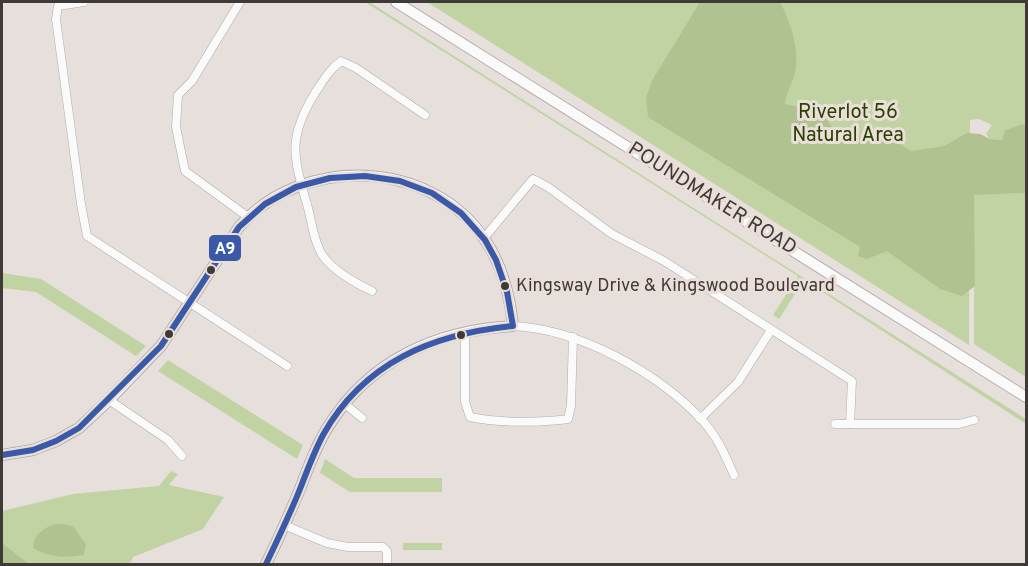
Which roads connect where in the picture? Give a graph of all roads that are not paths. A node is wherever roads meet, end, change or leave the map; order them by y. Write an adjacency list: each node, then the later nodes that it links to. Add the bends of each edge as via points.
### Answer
1 (84, 2): 9 (street, via 58,6 56,19 87,236)
2 (240, 2): 6 (street, via 192,81 178,95 176,127 184,171)
3 (396, 2): 15 (street, POUNDMAKER ROAD)
4 (425, 115): 5 (street, via 340,61 330,69 299,122 295,148)
5 (302, 185): 6 (street); 7 (street, via 344,176 403,182 445,202); 8 (street, via 323,256 357,284)
6 (248, 217): 9 (street)
7 (484, 238): 10 (street, via 502,276); 11 (street, via 533,179 603,228 664,261)
8 (372, 291)
9 (190, 302): 14 (street); 16 (street, via 161,346)
10 (513, 326): 12 (street); 13 (street)
11 (771, 330): 19 (street, via 738,382); 22 (street, via 852,381)
12 (465, 332): 13 (street, via 465,402 470,417 483,419 568,419); 17 (street, via 406,352 362,386)
13 (573, 337): 19 (street, via 615,356 656,382)
14 (287, 366)
15 (1026, 397)
16 (109, 400): 23 (street, via 79,428 56,441); 24 (street, via 168,440)
17 (346, 405): 18 (street); 26 (street, via 324,434)
18 (362, 418)
19 (700, 418): 25 (street, via 721,446)
20 (974, 420): 22 (street, via 959,424)
21 (835, 424): 22 (street)
22 (850, 424)
23 (2, 455)
24 (182, 456)
25 (734, 475)
26 (284, 525): 27 (street); 28 (street, via 327,543 383,546)
27 (266, 564)
28 (387, 564)

